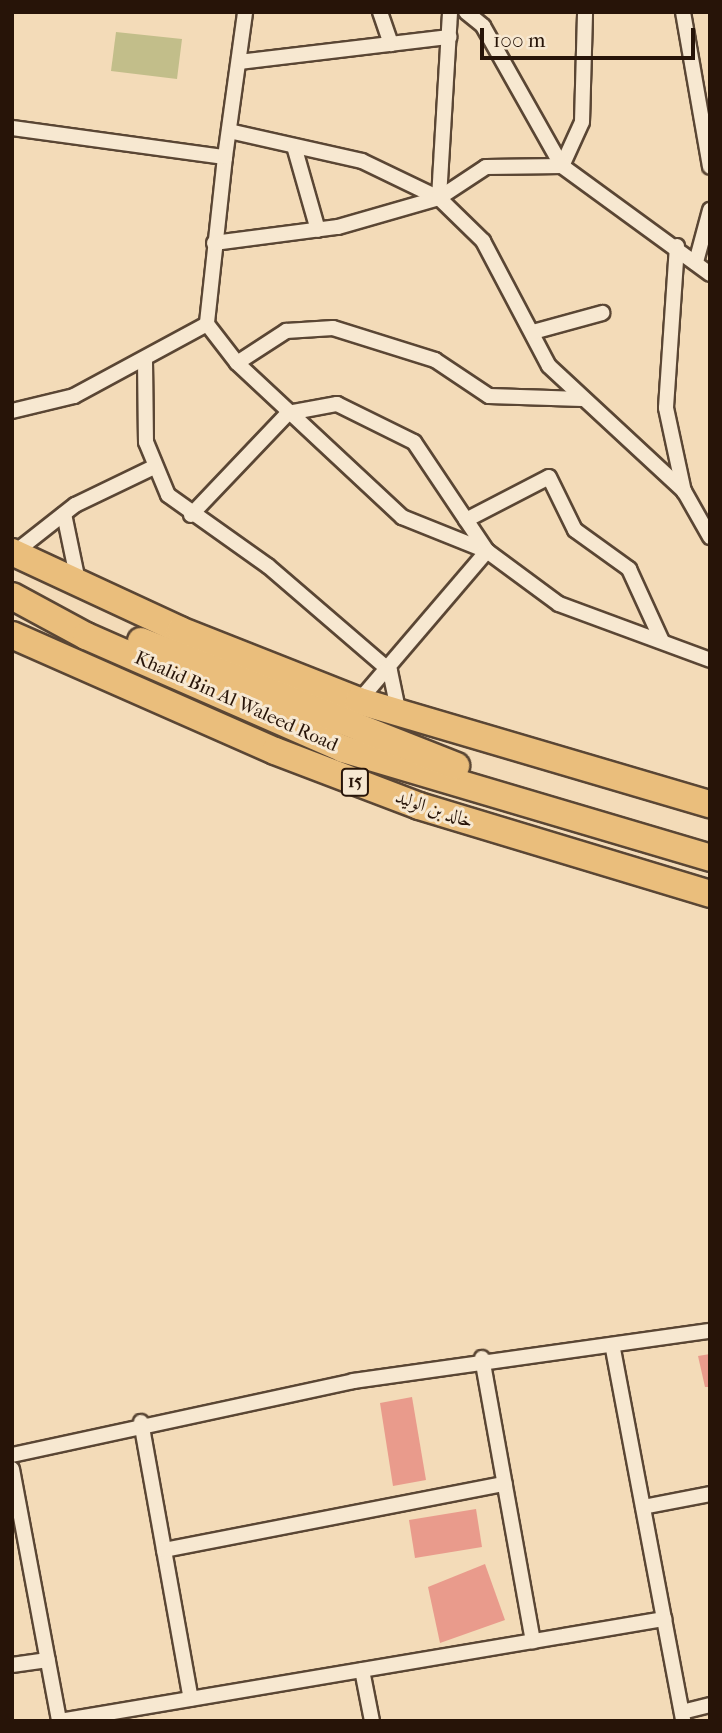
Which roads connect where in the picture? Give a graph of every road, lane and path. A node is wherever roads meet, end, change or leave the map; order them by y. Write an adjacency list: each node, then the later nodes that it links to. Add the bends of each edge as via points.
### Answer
1 (245, 12): 9 (street)
2 (380, 12): 8 (street)
3 (450, 12): 7 (street)
4 (466, 12): 16 (street, via 483,26)
5 (585, 12): 16 (street, via 582,122)
6 (683, 12): 10 (street)
7 (450, 37): 8 (street); 18 (street)
8 (391, 44): 9 (street)
9 (239, 62): 12 (street)
10 (704, 84): 13 (street)
11 (12, 128): 15 (street)
12 (229, 131): 14 (street); 15 (street)
13 (708, 134): 17 (street)
14 (294, 146): 18 (street, via 362,161); 20 (street)
15 (226, 158): 21 (street)
16 (562, 166): 18 (street, via 486,167); 22 (street)
17 (710, 167)
18 (439, 198): 20 (street); 27 (street, via 483,241)
19 (710, 210): 23 (street)
20 (318, 230): 21 (street)
21 (214, 243): 26 (street)
22 (677, 246): 23 (street); 34 (street, via 666,408)
23 (696, 262): 24 (street)
24 (710, 274)
25 (602, 313): 27 (street)
26 (208, 324): 28 (street); 29 (street)
27 (533, 332): 30 (street, via 549,366)
28 (145, 361): 31 (street, via 74,396); 33 (street, via 143,410)
29 (237, 363): 30 (street, via 286,331 333,328 435,360 489,396); 32 (street)
30 (582, 399): 34 (street)
31 (12, 411)
32 (288, 413): 36 (street); 37 (street, via 337,404 414,442); 39 (street, via 402,517)
33 (152, 468): 35 (street); 36 (street, via 168,495)
34 (684, 492): 38 (street)
35 (64, 514): 40 (street); 41 (street)
36 (191, 515): 47 (street, via 268,566)
37 (466, 520): 39 (street); 45 (street, via 549,477 575,530 629,569)
38 (710, 537)
39 (487, 551): 45 (street, via 559,604); 47 (street)
40 (13, 561): 41 (highway); 43 (highway, Khalid Bin Al Waleed Road)
41 (79, 583): 48 (highway)
42 (12, 596): 43 (highway, Khalid Bin Al Waleed Road)
43 (91, 628): 51 (highway, Khalid Bin Al Waleed Road, via 425,756); 52 (highway, Khalid Bin Al Waleed Road, via 343,749)
44 (12, 635): 53 (highway, خالد بن الوليد / 15, via 275,751 419,806)
45 (662, 641): 46 (street)
46 (710, 660)
47 (390, 671): 48 (street); 49 (street)
48 (359, 701): 49 (highway)
49 (399, 714): 50 (highway)
50 (710, 804)
51 (710, 840)
52 (710, 858)
53 (710, 894)
54 (710, 1331): 55 (street)
55 (613, 1349): 56 (street); 62 (street)
56 (482, 1358): 57 (street); 60 (street)
57 (141, 1422): 58 (street); 63 (street)
58 (12, 1455)
59 (12, 1469): 66 (street)
60 (505, 1484): 63 (street); 65 (street)
61 (710, 1494): 62 (street)
62 (643, 1507): 64 (street)
63 (164, 1550): 69 (street)
64 (664, 1619): 65 (street); 71 (street)
65 (533, 1641): 68 (street)
66 (48, 1660): 67 (street); 72 (street)
67 (12, 1665)
68 (362, 1670): 69 (street); 73 (street)
69 (191, 1699): 72 (street)
70 (710, 1705): 71 (street)
71 (682, 1716)
72 (60, 1721)
73 (372, 1721)

